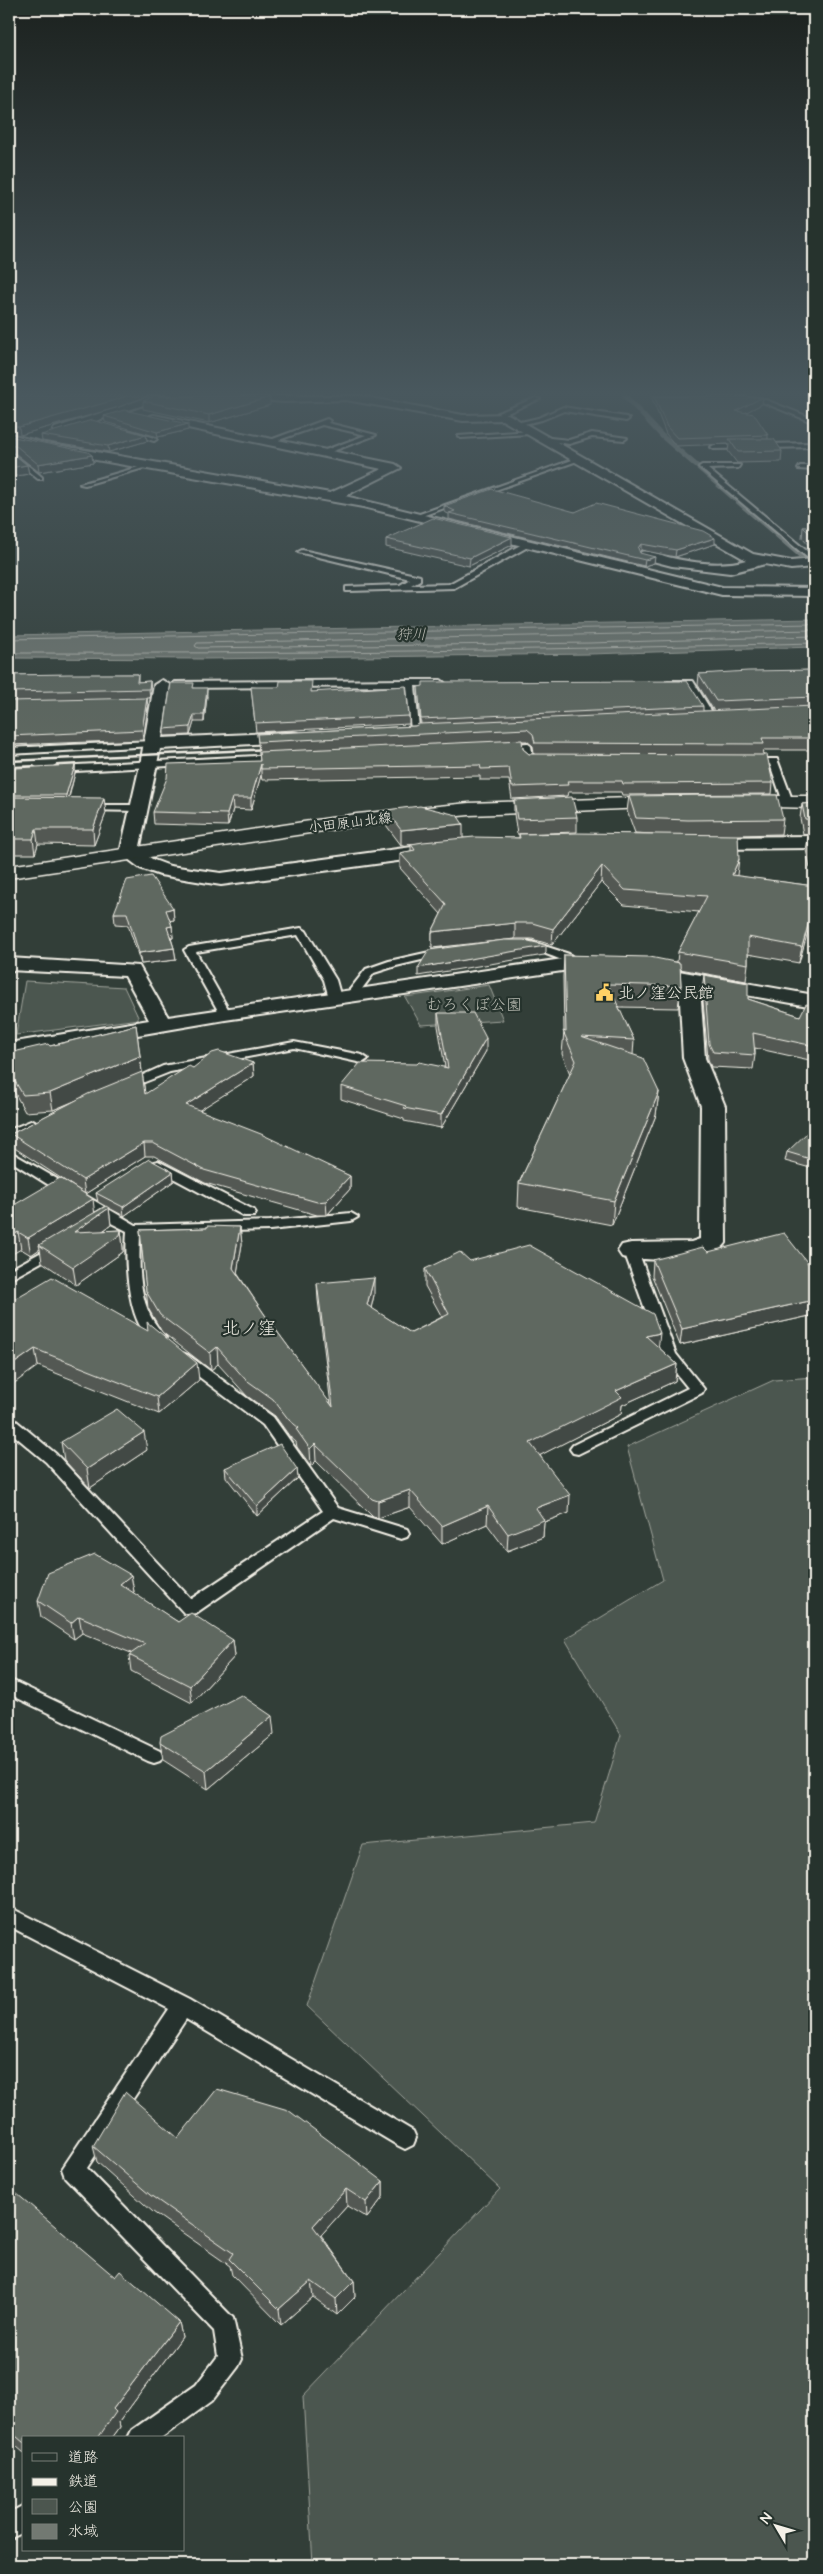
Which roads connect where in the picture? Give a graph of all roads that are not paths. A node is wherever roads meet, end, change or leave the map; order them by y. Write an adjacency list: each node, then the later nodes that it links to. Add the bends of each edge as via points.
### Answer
1 (417, 516): 4 (street)
2 (677, 516): 7 (street, via 749,557)
3 (760, 516): 8 (lane)
4 (529, 544): 9 (lane, via 451,586); 11 (street, via 722,591 753,594)
5 (302, 552): 9 (lane, via 417,578)
6 (633, 552): 7 (street, via 672,562 730,569)
7 (764, 560): 8 (street, via 791,565)
8 (814, 562)
9 (402, 587): 10 (lane)
10 (349, 589)
11 (814, 592)
12 (411, 683): 13 (lane); 15 (lane); 18 (lane)
13 (451, 683)
14 (660, 683): 16 (lane, via 690,683 716,717)
15 (156, 697): 21 (street)
16 (702, 718)
17 (435, 730): 18 (lane)
18 (415, 731): 19 (street)
19 (396, 732)
20 (308, 736): 21 (street)
21 (151, 744): 23 (lane); 27 (street)
22 (497, 748): 25 (lane, via 527,746 529,760)
23 (9, 751)
24 (288, 758): 27 (lane)
25 (548, 760)
26 (735, 761): 31 (lane, via 774,761)
27 (149, 764): 28 (lane); 34 (street)
28 (9, 771)
29 (679, 802): 38 (main road, 小田原山北線, via 469,809 357,820)
30 (719, 802): 31 (main road)
31 (788, 802): 32 (main road)
32 (814, 802)
33 (79, 808): 34 (lane)
34 (139, 808): 38 (street)
35 (814, 842): 36 (street)
36 (686, 843)
37 (449, 848): 38 (street, via 221,879 167,871 147,864)
38 (129, 852): 39 (main road, 小田原山北線)
39 (9, 872)
40 (516, 944): 43 (lane, via 532,944 565,956)
41 (450, 951): 45 (lane, via 370,971)
42 (9, 964): 48 (street, via 132,970)
43 (576, 964): 44 (street, via 622,966); 45 (street)
44 (689, 980): 46 (street); 64 (street, via 694,1058 713,1106 713,1243 693,1250)
45 (343, 997): 47 (street); 47 (lane, via 301,931 189,950)
46 (814, 1001)
47 (225, 1014): 48 (street)
48 (162, 1025): 49 (street)
49 (9, 1050)
50 (362, 1059): 51 (lane, via 294,1045 167,1069)
51 (113, 1090)
52 (44, 1119): 53 (lane)
53 (9, 1134)
54 (9, 1155): 56 (lane)
55 (142, 1166): 58 (lane, via 150,1161)
56 (56, 1183): 57 (lane); 59 (lane, via 91,1199)
57 (41, 1192)
58 (249, 1213)
59 (108, 1216): 61 (lane); 62 (lane)
60 (351, 1218): 62 (lane, via 254,1227)
61 (92, 1226)
62 (134, 1229): 68 (lane, via 131,1256 139,1309 156,1336 220,1388 268,1421)
63 (68, 1241): 65 (lane)
64 (631, 1252): 67 (lane, via 668,1356 698,1389)
65 (9, 1276)
66 (9, 1423): 68 (lane, via 51,1458 190,1608)
67 (578, 1449)
68 (332, 1512): 69 (lane)
69 (401, 1533)
70 (9, 1686): 71 (lane)
71 (154, 1756)
72 (9, 1916): 73 (lane)
73 (184, 2006): 74 (lane); 75 (lane, via 73,2169 225,2326 230,2359 204,2393)
74 (405, 2138)
75 (143, 2436)
76 (22, 2518): 77 (lane)
77 (9, 2527)

